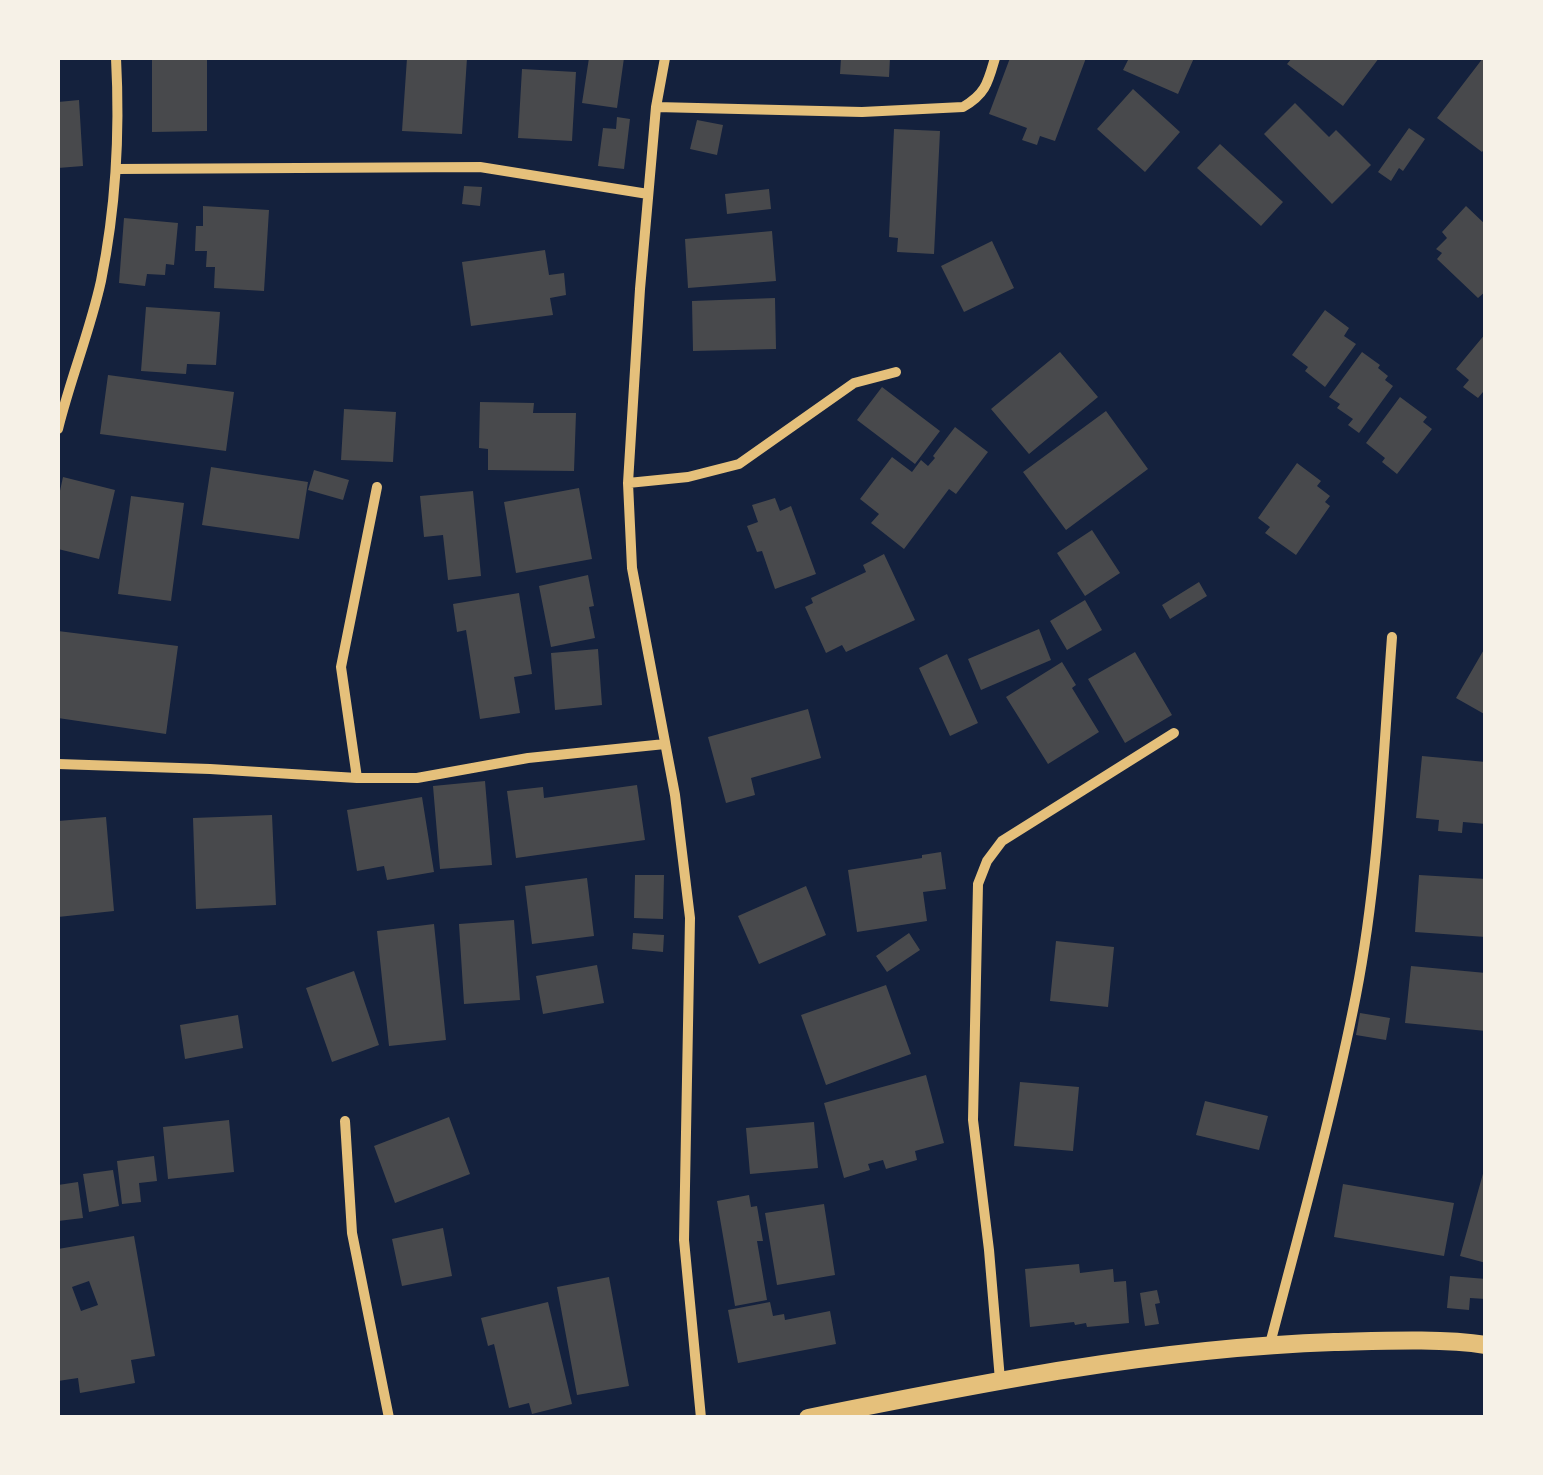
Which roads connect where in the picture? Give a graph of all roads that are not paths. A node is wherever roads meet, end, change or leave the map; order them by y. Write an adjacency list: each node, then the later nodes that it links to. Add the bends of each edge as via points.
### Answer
1 (116, 58): 5 (street)
2 (665, 58): 4 (street)
3 (995, 58): 4 (street, via 988,84 964,108)
4 (656, 107): 6 (street)
5 (116, 169): 6 (street, via 480,167); 8 (street, via 100,285)
6 (648, 194): 9 (street)
7 (896, 372): 9 (street, via 854,383 739,464)
8 (58, 430)
9 (628, 483): 13 (street, via 632,568)
10 (378, 487): 15 (street, via 341,667)
11 (1392, 637): 17 (street, via 1356,996)
12 (1174, 733): 19 (street, via 1002,841 978,884 973,1120)
13 (665, 744): 15 (street, via 417,778); 21 (street, via 690,918 684,1240)
14 (58, 764): 15 (street)
15 (356, 778)
16 (345, 1121): 20 (street, via 352,1233)
17 (1270, 1344): 18 (street); 19 (street)
18 (1486, 1345)
19 (1000, 1380): 22 (street)
20 (389, 1418)
21 (701, 1418)
22 (808, 1418)

